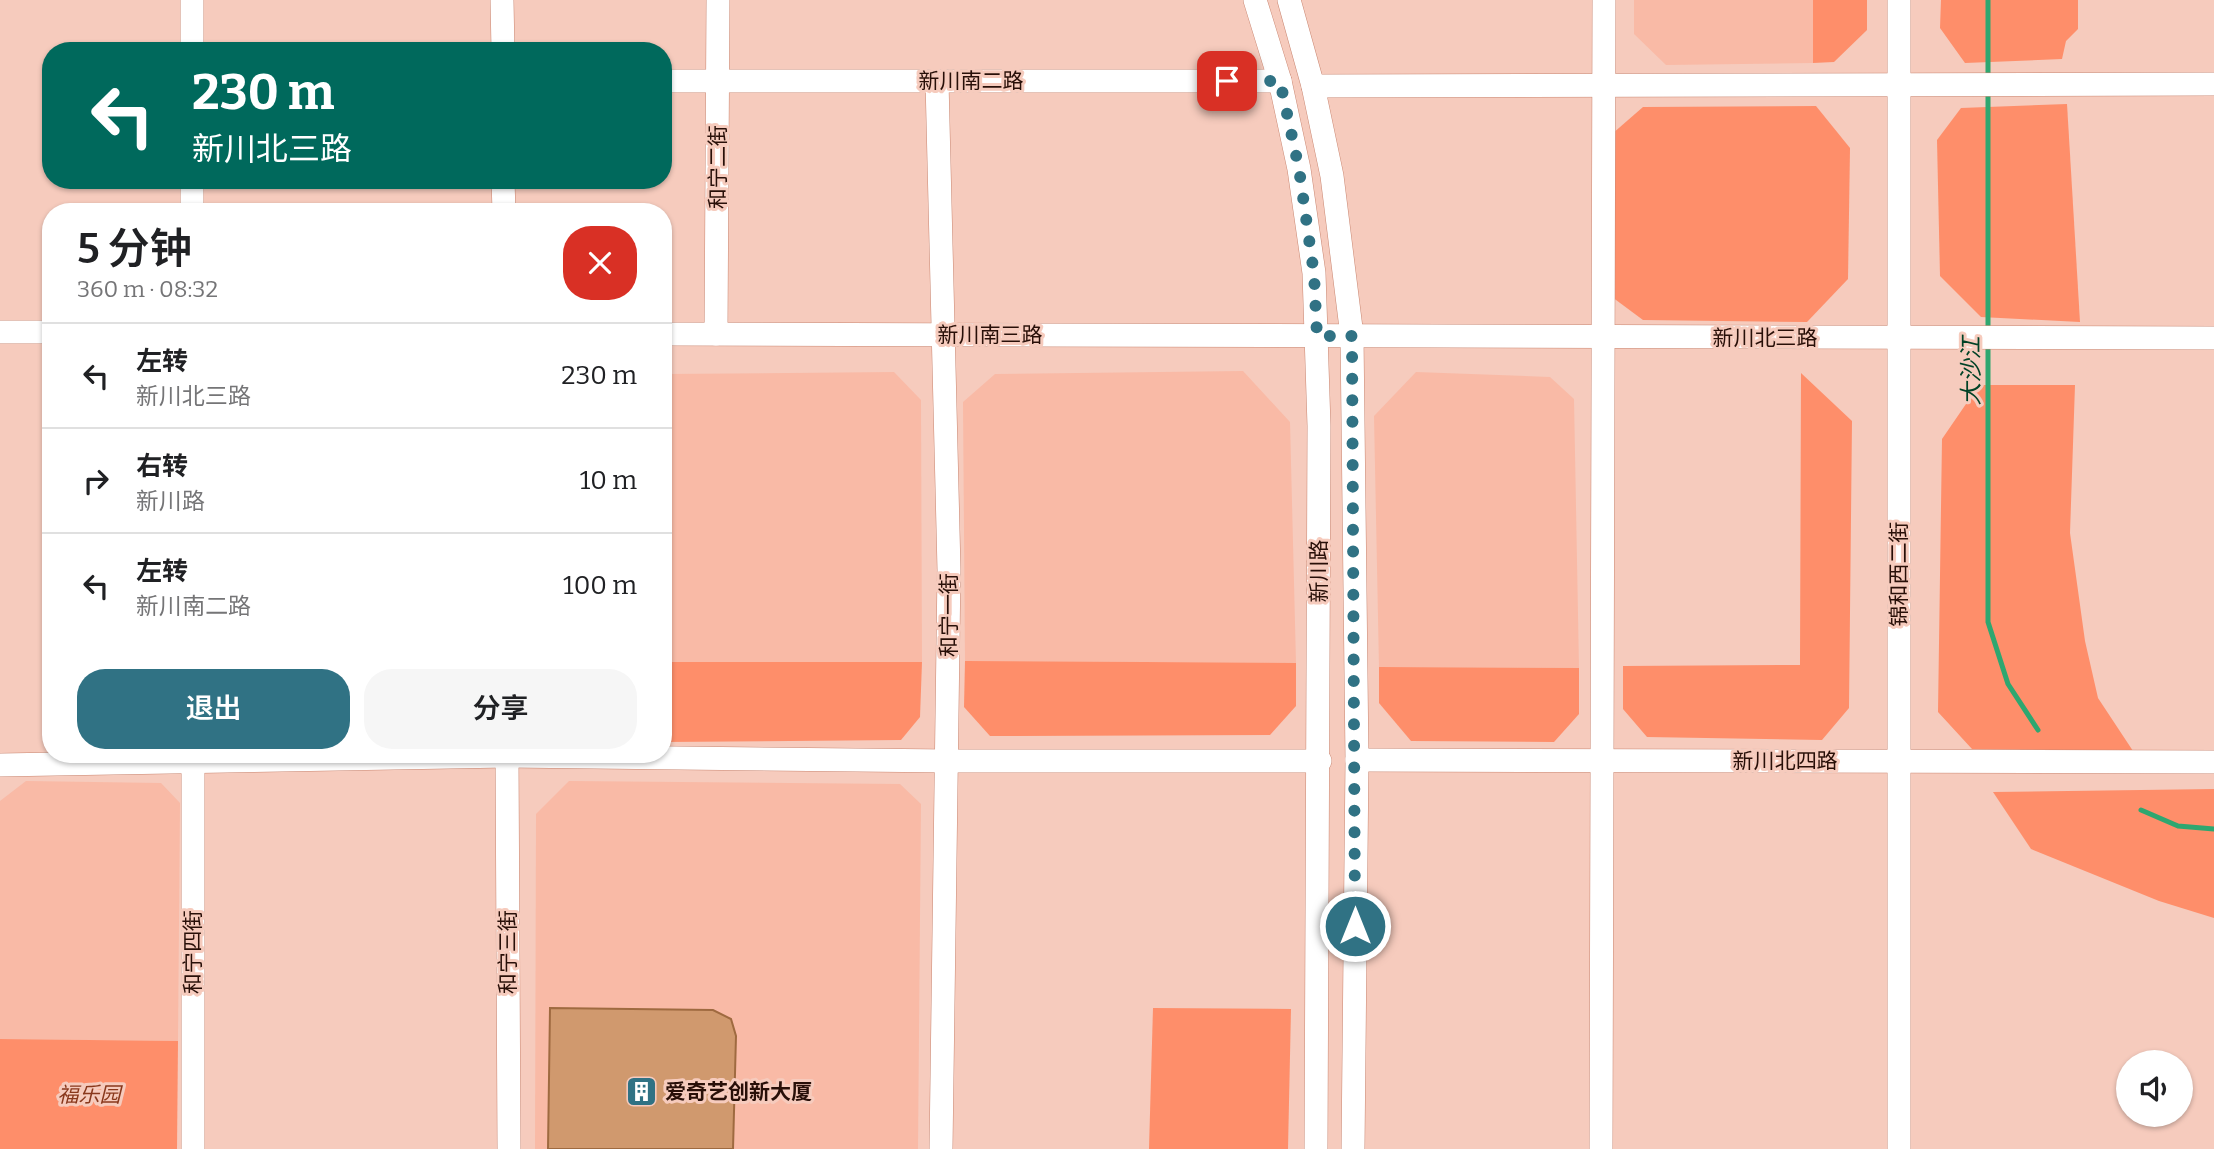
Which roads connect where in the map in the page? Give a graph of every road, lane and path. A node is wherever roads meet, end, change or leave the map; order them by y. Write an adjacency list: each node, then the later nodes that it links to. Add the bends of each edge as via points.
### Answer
1 (192, 0): 8 (street)
2 (502, 0): 9 (street)
3 (718, 0): 13 (street, 和宁二街)
4 (1255, 0): 12 (street, 新川路)
5 (1289, 0): 15 (street, 新川路)
6 (1604, 0): 16 (street)
7 (1899, 0): 17 (street, 锦和西二街)
8 (192, 42)
9 (503, 42)
10 (672, 81): 13 (street, 新川南二路)
11 (937, 81): 12 (street, 新川南二路); 13 (street, 新川南二路); 22 (street, 和宁一街)
12 (1280, 81): 23 (street, 新川路, via 1299,169 1314,274)
13 (718, 82): 21 (street, 和宁二街)
14 (2214, 84): 17 (street)
15 (1313, 86): 16 (street); 24 (street, 新川路, via 1334,188)
16 (1604, 86): 17 (street); 25 (street)
17 (1899, 86): 26 (street, 锦和西二街)
18 (0, 332): 19 (street)
19 (42, 332)
20 (672, 334): 21 (street, 新川南三路)
21 (716, 334): 22 (street, 新川南三路)
22 (943, 335): 23 (street, 新川南三路); 31 (street, 和宁一街)
23 (1317, 336): 24 (street, 新川北三路); 32 (street, 新川路)
24 (1352, 336): 25 (street, 新川北三路); 29 (street, 新川路)
25 (1604, 337): 26 (street, 新川北三路); 30 (street)
26 (1899, 338): 27 (street, 新川北三路); 33 (street, 锦和西二街)
27 (2214, 338)
28 (672, 757): 31 (street)
29 (1357, 760): 30 (street, 新川北四路); 43 (street, 新川路)
30 (1603, 760): 33 (street, 新川北四路); 44 (street)
31 (948, 761): 32 (street); 41 (street, 和宁一街)
32 (1320, 761): 42 (street, 新川路)
33 (1899, 761): 34 (street, 新川北四路); 45 (street, 锦和西二街)
34 (2214, 762)
35 (55, 763): 38 (street)
36 (193, 763): 39 (street, 和宁四街)
37 (507, 763): 40 (street, 和宁三街)
38 (0, 765)
39 (193, 1149)
40 (509, 1149)
41 (941, 1149)
42 (1317, 1149)
43 (1353, 1149)
44 (1601, 1149)
45 (1899, 1149)

